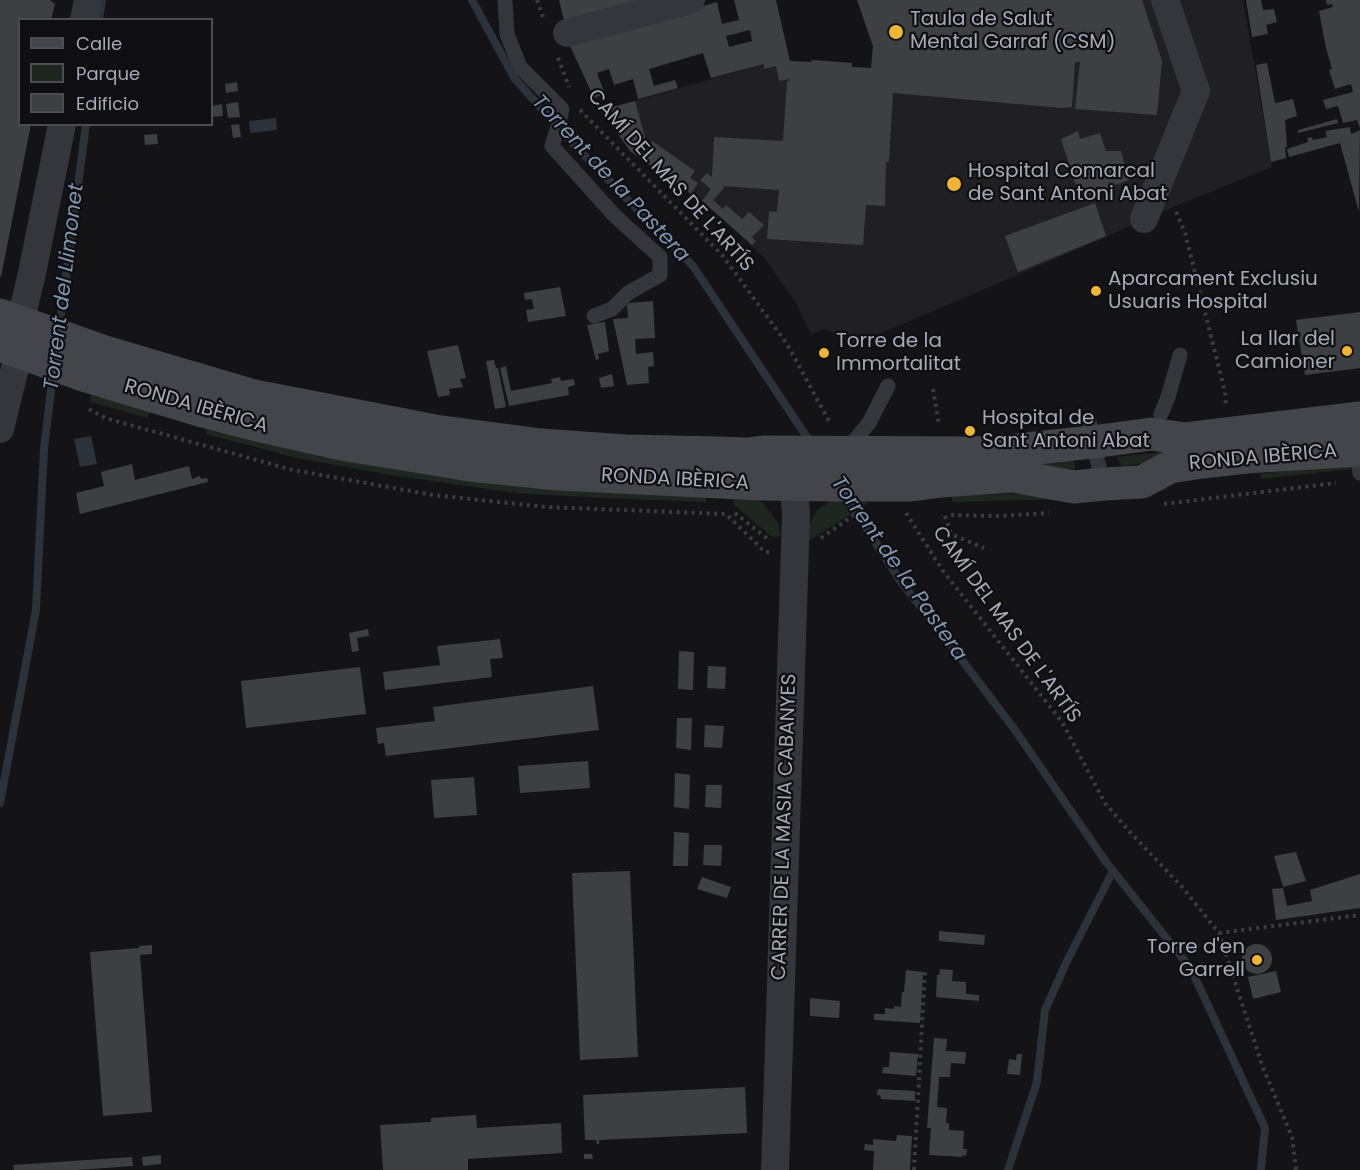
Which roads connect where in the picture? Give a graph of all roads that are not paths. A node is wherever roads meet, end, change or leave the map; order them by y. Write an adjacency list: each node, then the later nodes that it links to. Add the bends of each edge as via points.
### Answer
1 (505, 0): 7 (lane, via 507,34 520,67 562,109 552,146 614,215 660,257 660,275 628,293 612,309)
2 (691, 0): 4 (street)
3 (1165, 0): 6 (street, via 1196,91)
4 (557, 40)
5 (62, 126): 8 (street, via 32,273)
6 (1144, 219)
7 (594, 316)
8 (10, 334): 13 (street); 14 (street, RONDA IBÈRICA, via 105,352 254,396 435,431 541,445 748,454 954,453 999,452); 18 (street, RONDA IBÈRICA, via 83,375 318,439 470,465 558,474)
9 (1180, 355): 12 (lane)
10 (888, 386): 15 (lane)
11 (1360, 418): 12 (street, RONDA IBÈRICA, via 1185,439)
12 (1157, 424): 14 (street, RONDA IBÈRICA)
13 (0, 429)
14 (1091, 433): 17 (lane)
15 (854, 441)
16 (1359, 458): 17 (street, RONDA IBÈRICA, via 1246,457 1170,467 1142,482)
17 (1104, 484): 18 (street, RONDA IBÈRICA, via 1074,487 1013,476 908,485)
18 (794, 485): 19 (street, CARRER DE LA MASIA CABANYES)
19 (775, 1170)

